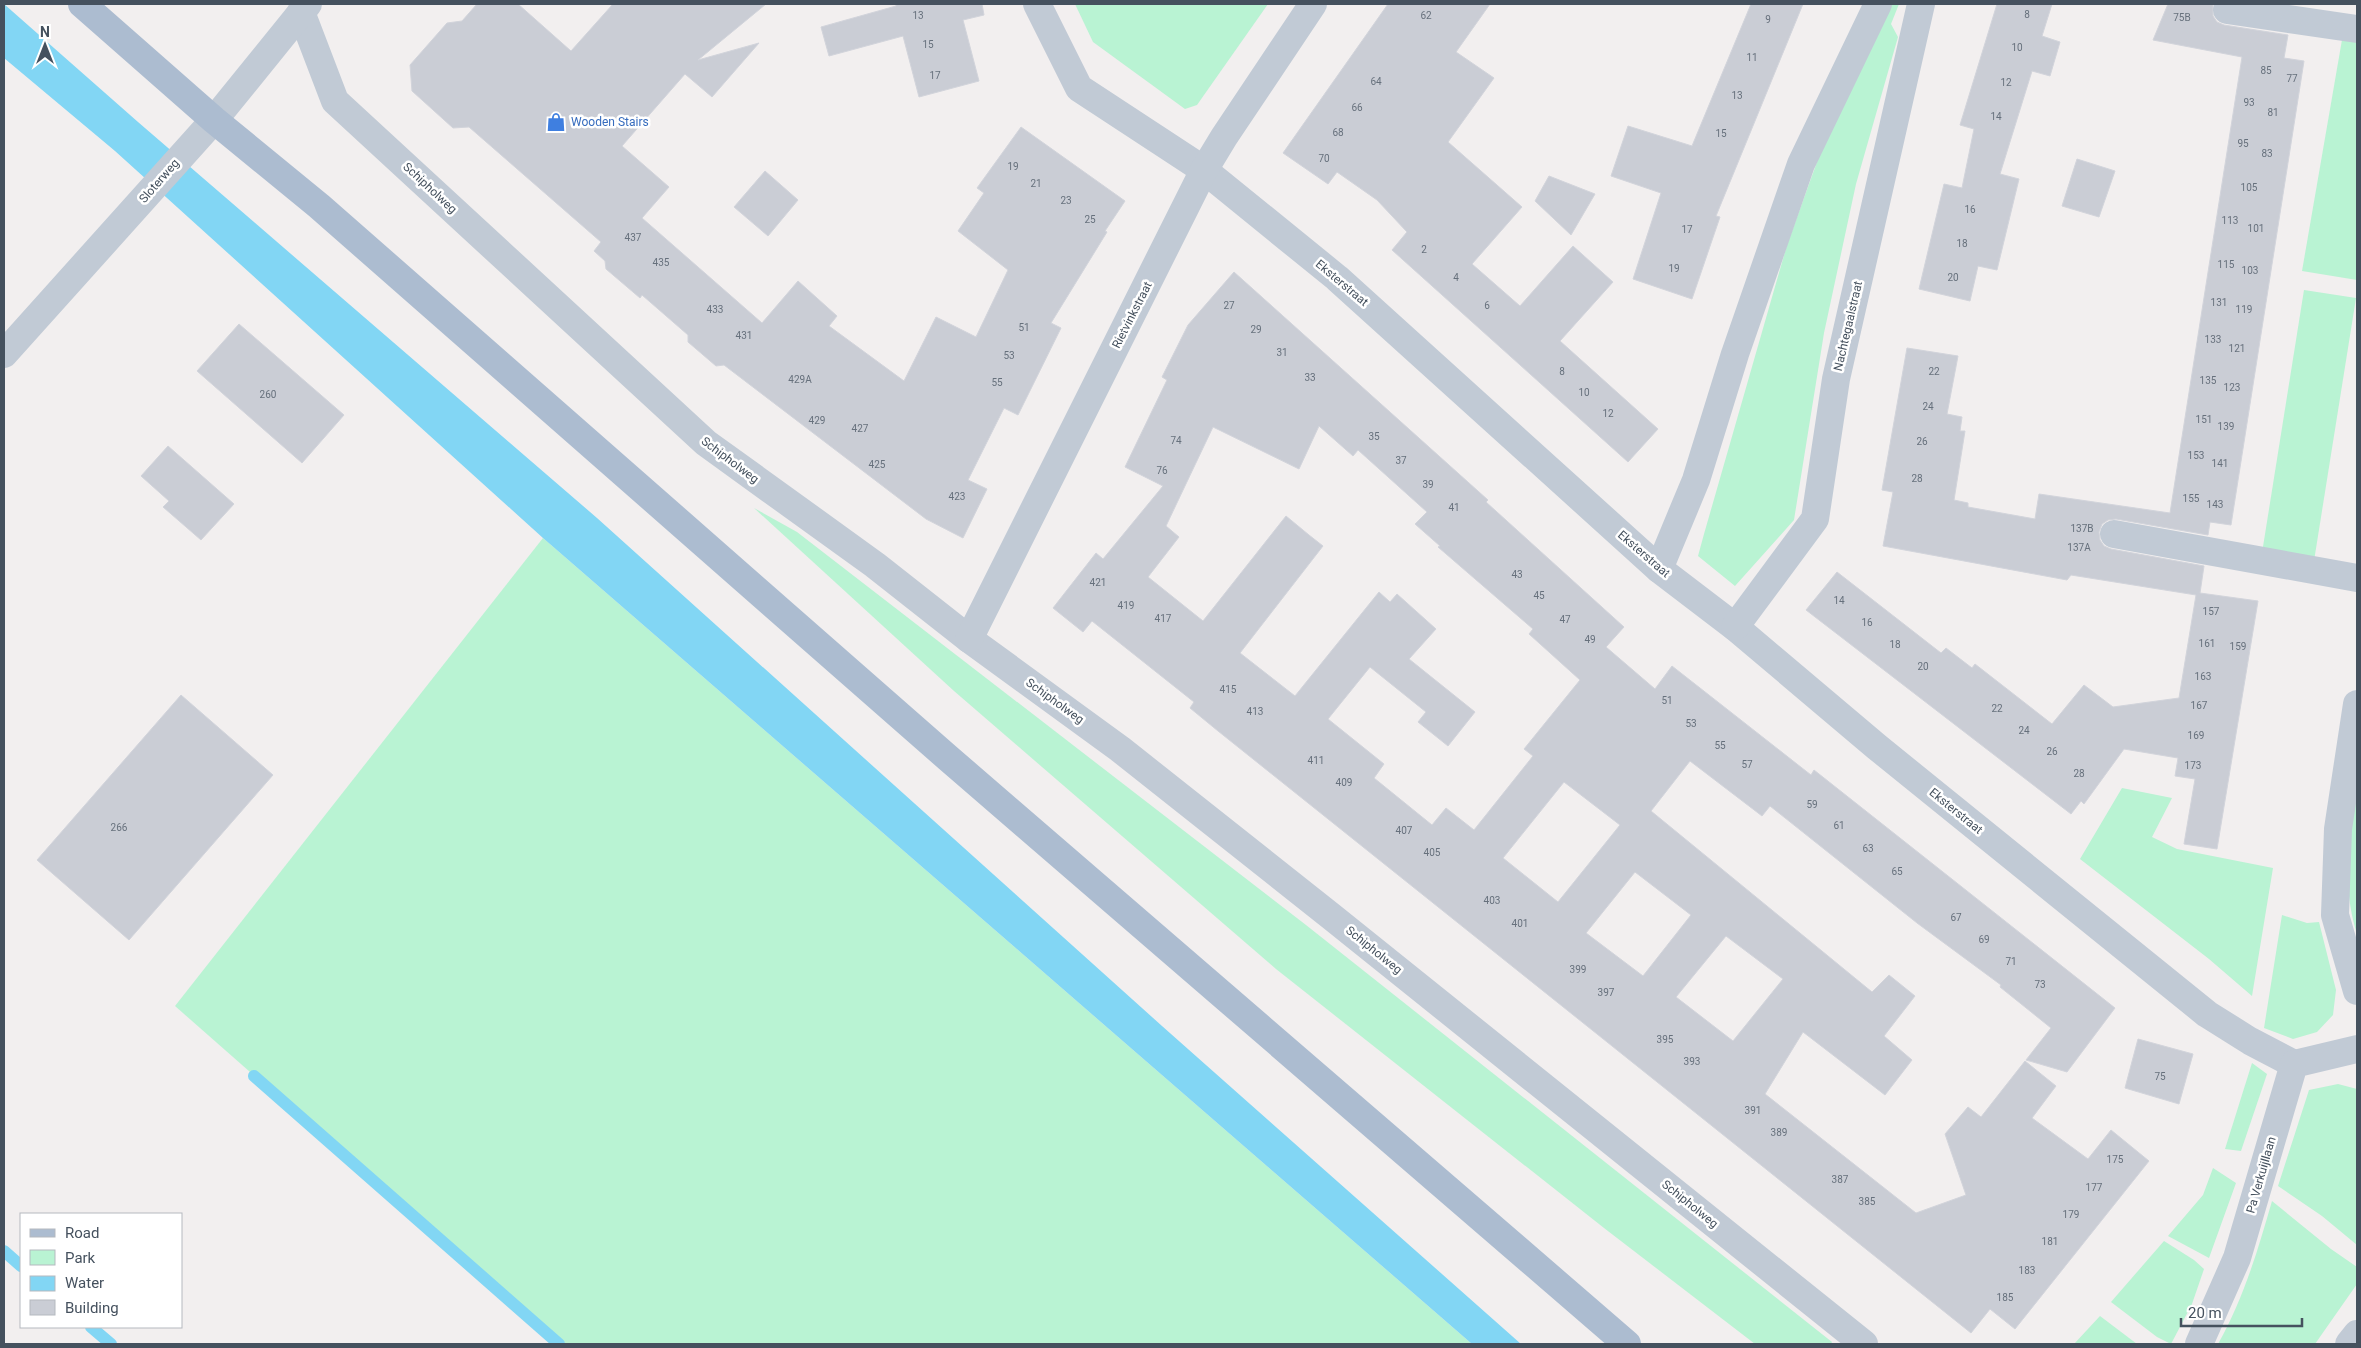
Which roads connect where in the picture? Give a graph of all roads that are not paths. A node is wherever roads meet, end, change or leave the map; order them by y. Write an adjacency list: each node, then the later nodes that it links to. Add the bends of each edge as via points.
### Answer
1 (82, 4): 9 (main road)
2 (1037, 4): 10 (street, Eksterstraat, via 1079,88)
3 (1314, 4): 10 (street, Rietvinkstraat)
4 (1878, 4): 13 (street, via 1801,164 1735,354 1696,480)
5 (1921, 4): 15 (street, Nachtegaalstraat, via 1836,379 1815,520)
6 (305, 8): 9 (street, Sloterweg); 16 (street, Schipholweg, via 335,101 706,443)
7 (2227, 10): 8 (street)
8 (2357, 29)
9 (214, 120): 11 (street, Sloterweg); 22 (main road, via 305,194 941,752)
10 (1204, 170): 13 (street, Eksterstraat, via 1357,295); 16 (street, Rietvinkstraat)
11 (4, 354)
12 (2114, 534): 14 (street)
13 (1659, 569): 15 (street, Eksterstraat)
14 (2357, 578)
15 (1735, 627): 20 (street, Eksterstraat, via 1877,747 2207,1014)
16 (970, 638): 23 (street, Schipholweg, via 1142,767)
17 (2357, 704): 18 (street, via 2338,829 2335,914)
18 (2357, 991)
19 (2357, 1049): 20 (street)
20 (2294, 1064): 24 (street, Pa Verkuijllaan, via 2237,1258)
21 (2357, 1334): 25 (street)
22 (1627, 1344)
23 (1864, 1344)
24 (2198, 1344)
25 (2349, 1344)

